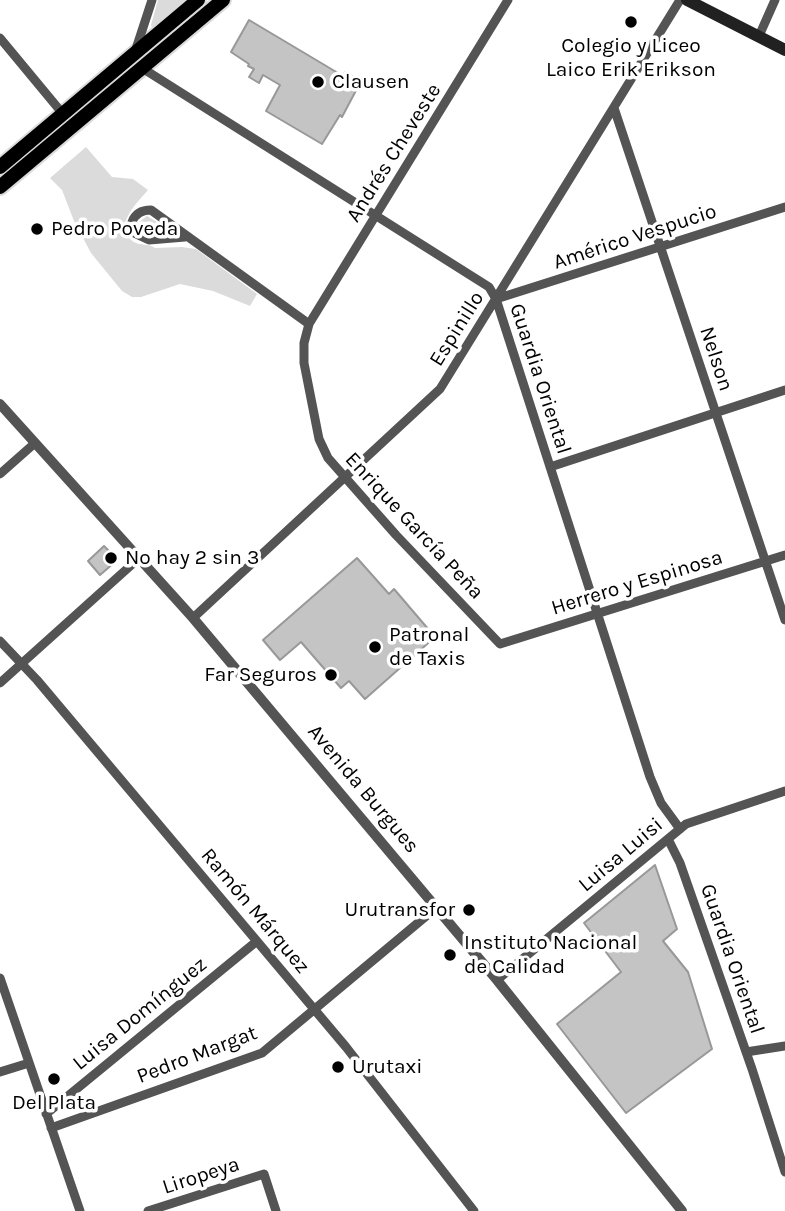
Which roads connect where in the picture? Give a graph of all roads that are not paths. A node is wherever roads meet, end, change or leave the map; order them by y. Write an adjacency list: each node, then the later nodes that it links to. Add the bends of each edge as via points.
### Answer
1 (152, 0): 11 (street)
2 (197, 0): 11 (main road)
3 (223, 0): 12 (main road)
4 (509, 0): 18 (street, Andrés Cheveste)
5 (680, 0): 13 (street, Espinillo)
6 (687, 0): 8 (main road)
7 (775, 0): 8 (street)
8 (759, 36): 10 (main road)
9 (0, 38): 14 (street)
10 (785, 50)
11 (135, 54): 14 (main road)
12 (142, 68): 16 (main road); 18 (street, Guardia Oriental)
13 (614, 108): 20 (street, Nelson); 21 (street, Espinillo)
14 (63, 114): 15 (main road)
15 (0, 167)
16 (0, 187)
17 (785, 207): 20 (street, Américo Vespucio)
18 (375, 217): 21 (street, Guardia Oriental, via 489,287); 22 (street, Andrés Cheveste)
19 (185, 237): 19 (street, via 151,210 136,214 132,222 134,233 149,240); 22 (street)
20 (662, 247): 21 (street, Américo Vespucio); 25 (street, Nelson)
21 (496, 299): 27 (street, Guardia Oriental); 29 (street, Espinillo, via 440,389)
22 (309, 324): 29 (street, Enrique García Peña, via 304,363 316,427 328,458)
23 (785, 390): 25 (street)
24 (0, 404): 26 (street, Avenida Burgues)
25 (716, 413): 27 (street); 32 (street, Nelson)
26 (35, 443): 28 (street); 31 (street, Avenida Burgues)
27 (550, 467): 33 (street, Guardia Oriental)
28 (0, 474)
29 (344, 477): 34 (street, Espinillo); 37 (street, Enrique García Peña)
30 (785, 555): 32 (street, Herrero y Espinosa)
31 (138, 559): 34 (street, Avenida Burgues); 38 (street)
32 (765, 561): 33 (street, Herrero y Espinosa); 35 (street, Nelson)
33 (599, 614): 37 (street, Herrero y Espinosa); 41 (street, Guardia Oriental, via 650,777)
34 (193, 618): 43 (street, Avenida Burgues)
35 (785, 620)
36 (0, 641): 38 (street, Ramón Márquez)
37 (500, 644)
38 (22, 664): 39 (street); 44 (street, Ramón Márquez)
39 (0, 683)
40 (785, 791): 41 (street, Luisa Luisi)
41 (680, 829): 42 (street, Luisa Luisi)
42 (668, 839): 46 (street, Luisa Luisi); 49 (street, Guardia Oriental)
43 (437, 907): 46 (street, Avenida Burgues); 47 (street, Pedro Margat)
44 (257, 941): 47 (street, Ramón Márquez); 52 (street, Luisa Domínguez)
45 (0, 978): 50 (street)
46 (497, 980): 59 (street, Avenida Burgues)
47 (314, 1009): 53 (street, Pedro Margat, via 262,1054); 58 (street, Ramón Márquez)
48 (785, 1046): 49 (street)
49 (746, 1052): 54 (street, Guardia Oriental)
50 (29, 1063): 51 (street); 52 (street)
51 (0, 1072)
52 (46, 1114): 53 (street)
53 (51, 1128): 55 (street)
54 (785, 1172)
55 (80, 1211)
56 (148, 1211): 57 (street, Liropeya, via 264,1174)
57 (276, 1211)
58 (474, 1211)
59 (682, 1211)

